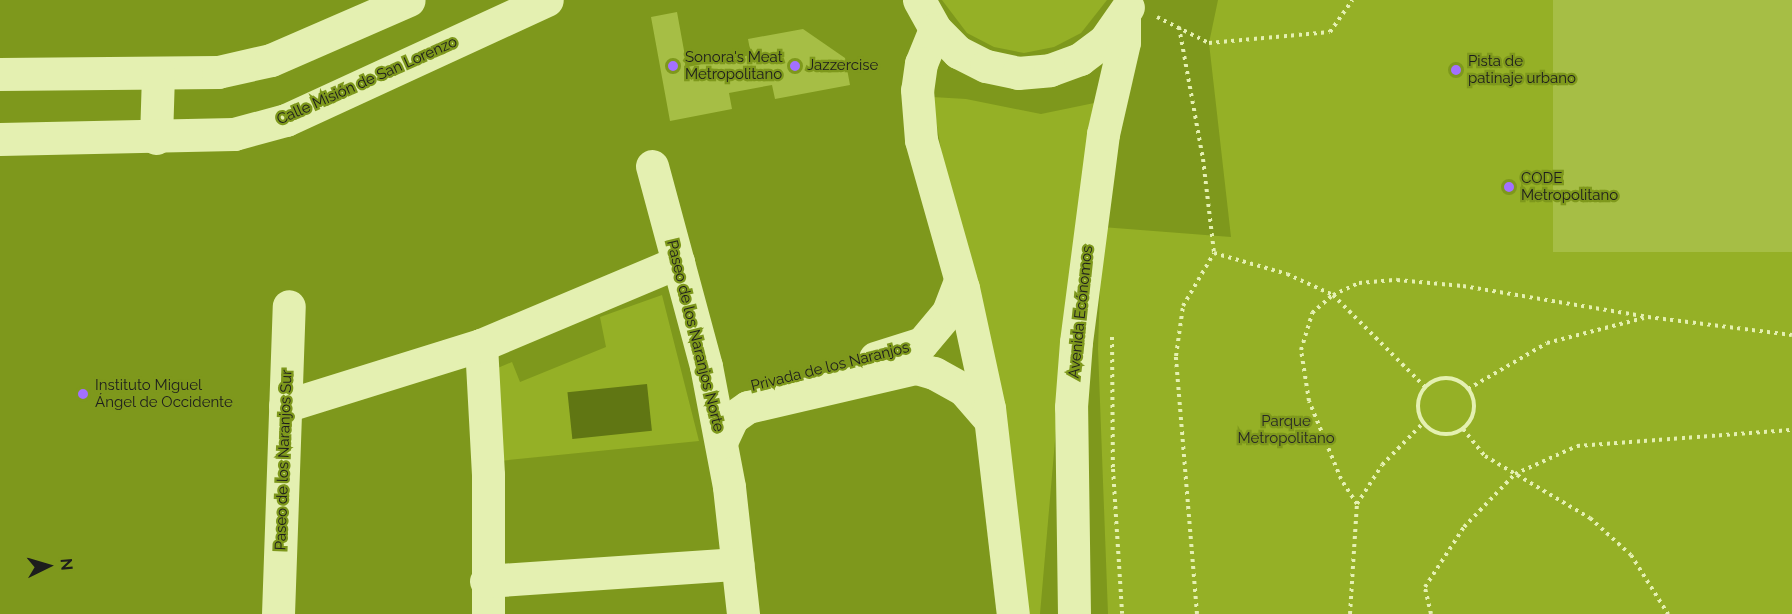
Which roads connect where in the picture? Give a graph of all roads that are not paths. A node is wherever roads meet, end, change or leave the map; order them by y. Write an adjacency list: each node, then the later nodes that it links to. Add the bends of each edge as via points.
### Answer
1 (409, 0): 6 (street, via 271,60 218,72)
2 (547, 0): 8 (street, Calle Misión de San Lorenzo, via 286,120 234,134)
3 (918, 0): 5 (street)
4 (1128, 6): 5 (street, via 1105,40 1080,59 1050,70 1018,73 986,66 958,51); 25 (street, Avenida Ecónomos, via 1103,134 1076,342 1071,408)
5 (935, 29): 12 (street, via 921,63 917,90 921,140)
6 (158, 73): 7 (street); 8 (street)
7 (0, 74)
8 (156, 138): 9 (street, Calle Misión de San Lorenzo)
9 (0, 140)
10 (652, 166): 11 (street, Paseo de los Naranjos Norte)
11 (678, 262): 14 (street); 15 (street, Paseo de los Naranjos Norte)
12 (960, 280): 15 (street, Privada de los Naranjos, via 948,312 936,330 909,350 742,388 723,381); 17 (street)
13 (289, 306): 16 (street, Paseo de los Naranjos Sur)
14 (482, 345): 16 (street); 20 (street, via 488,475)
15 (706, 366): 18 (street, Paseo de los Naranjos Norte)
16 (285, 406): 21 (street, Paseo de los Naranjos Sur)
17 (990, 420): 18 (street, Privada de los Naranjos, via 956,384 916,369 748,407 732,418); 24 (street)
18 (721, 442): 19 (street, Paseo de los Naranjos Norte)
19 (737, 564): 20 (street); 23 (street, Paseo de los Naranjos Norte)
20 (486, 581): 22 (street)
21 (278, 614)
22 (488, 614)
23 (743, 614)
24 (1013, 614)
25 (1074, 614)

